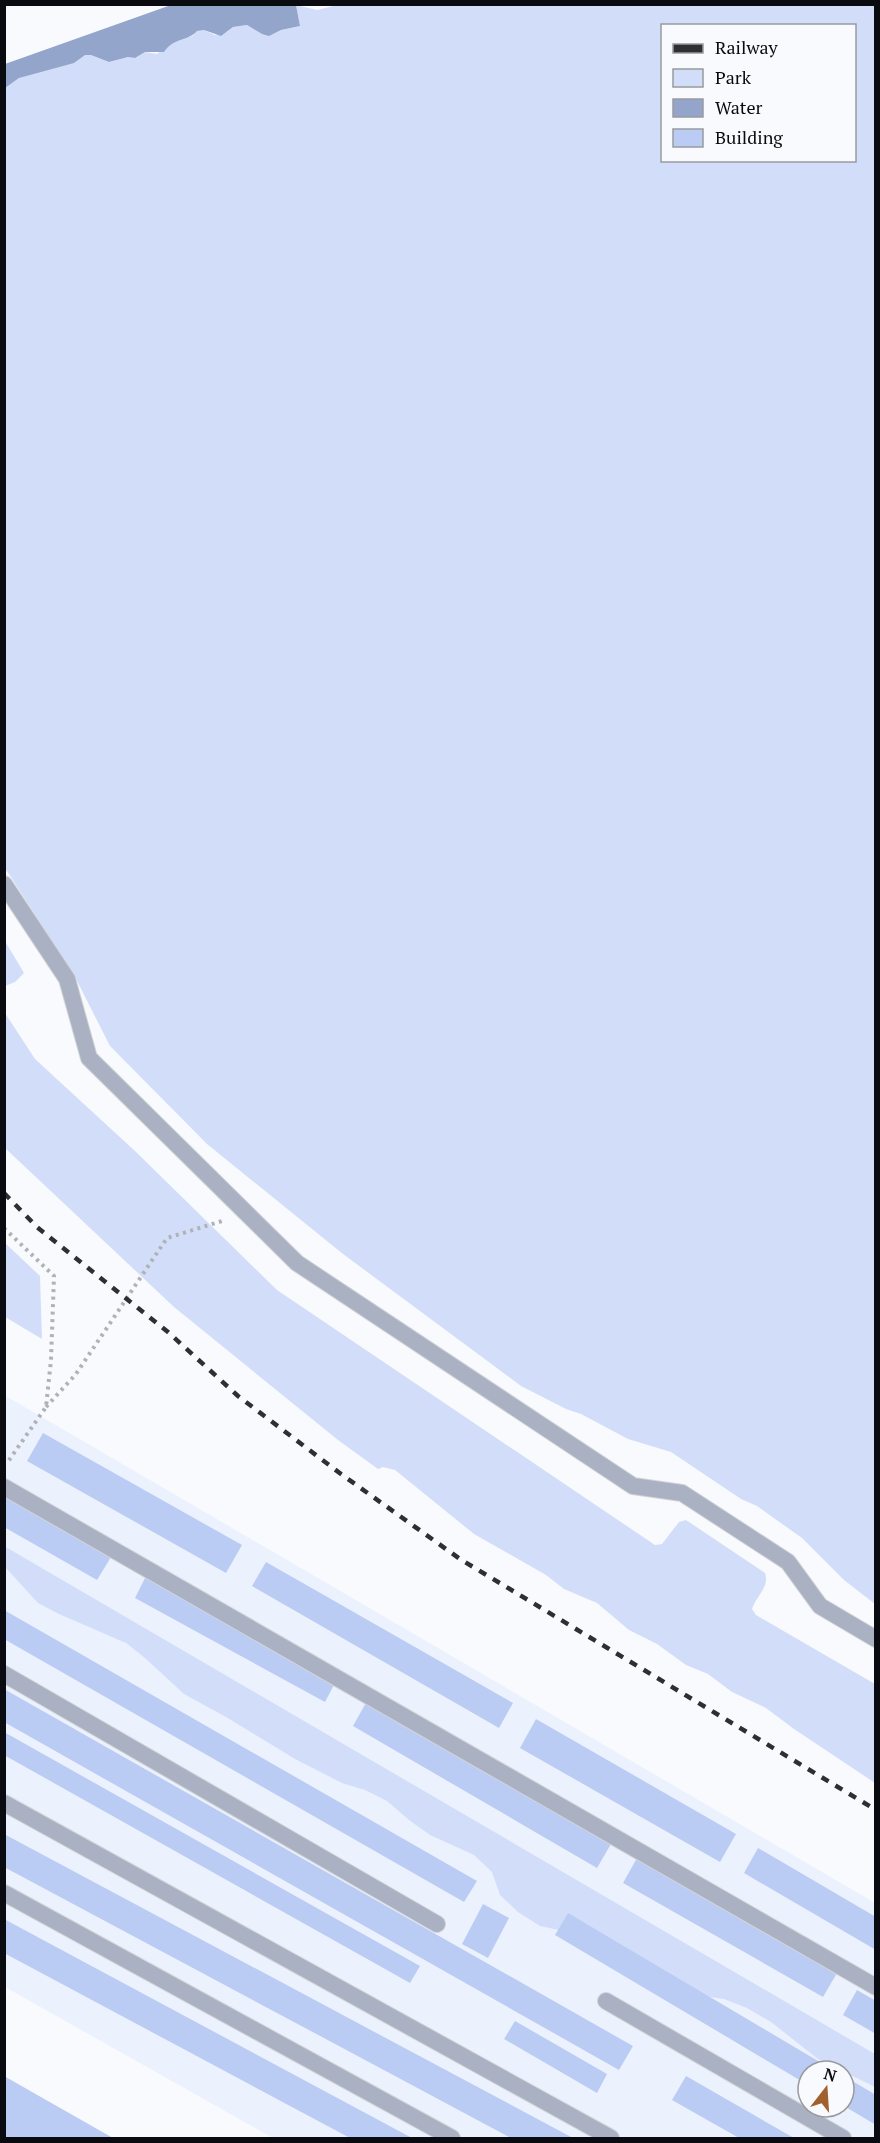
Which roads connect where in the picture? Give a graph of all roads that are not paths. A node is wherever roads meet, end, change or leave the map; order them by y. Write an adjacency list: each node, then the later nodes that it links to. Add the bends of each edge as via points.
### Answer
1 (4, 884): 3 (lane, via 67,979 89,1059 297,1263 633,1486 682,1493 788,1562 820,1606)
2 (4, 1487): 8 (lane)
3 (876, 1639)
4 (4, 1674): 7 (lane)
5 (4, 1803): 11 (lane)
6 (4, 1893): 10 (lane)
7 (437, 1924)
8 (876, 1987)
9 (606, 2001): 12 (lane)
10 (452, 2139)
11 (611, 2139)
12 (843, 2139)

